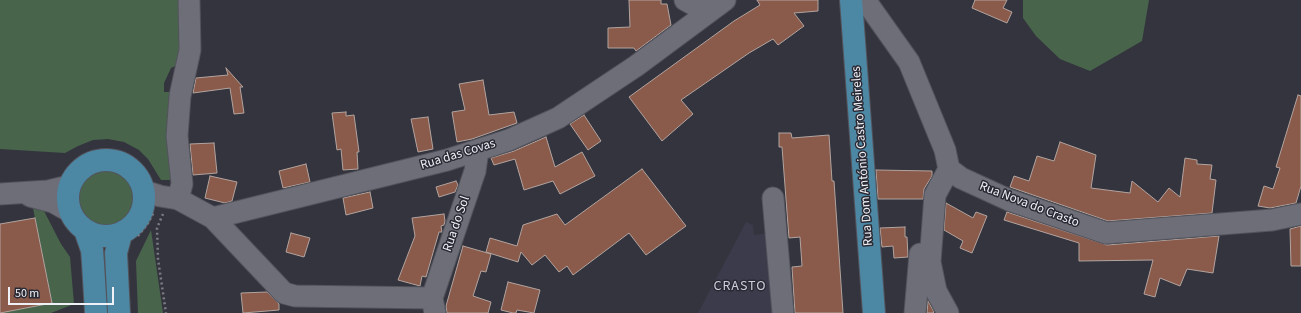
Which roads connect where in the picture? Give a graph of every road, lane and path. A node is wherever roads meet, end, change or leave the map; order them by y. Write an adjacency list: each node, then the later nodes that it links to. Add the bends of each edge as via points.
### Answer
1 (189, 0): 13 (street, via 190,50 180,96 177,136 182,184)
2 (685, 0): 6 (street)
3 (724, 0): 6 (street, Rua das Covas)
4 (851, 0): 25 (main road, Rua Dom António Castro Meireles)
5 (865, 0): 8 (street, via 909,62 945,150)
6 (707, 12): 7 (street, Rua das Covas, via 636,66 558,118 509,140)
7 (478, 150): 17 (street, Rua das Covas); 20 (street, Rua do Sol, via 475,171)
8 (949, 169): 12 (street); 16 (street, Rua Nova do Crasto, via 961,178 1009,200 1106,234 1272,220)
9 (69, 186): 11 (street); 13 (main road, via 74,175 83,167 94,161 107,159 120,162 131,169); 15 (main road)
10 (0, 194): 11 (street)
11 (22, 194): 15 (street, via 53,202)
12 (936, 195): 26 (street, via 924,213); 27 (street, via 930,262 936,291)
13 (156, 198): 17 (street); 19 (main road, via 132,227); 23 (path, via 161,216 157,228 158,259)
14 (773, 198): 24 (street)
15 (69, 211): 18 (main road, via 75,222)
16 (1301, 214)
17 (214, 218): 20 (street, via 284,293 295,296)
18 (85, 230): 19 (main road, via 96,235); 21 (main road, via 92,250)
19 (121, 234): 22 (main road, via 116,253)
20 (433, 305)
21 (96, 313)
22 (119, 313)
23 (166, 313)
24 (782, 313)
25 (874, 313)
26 (915, 313)
27 (948, 313)

